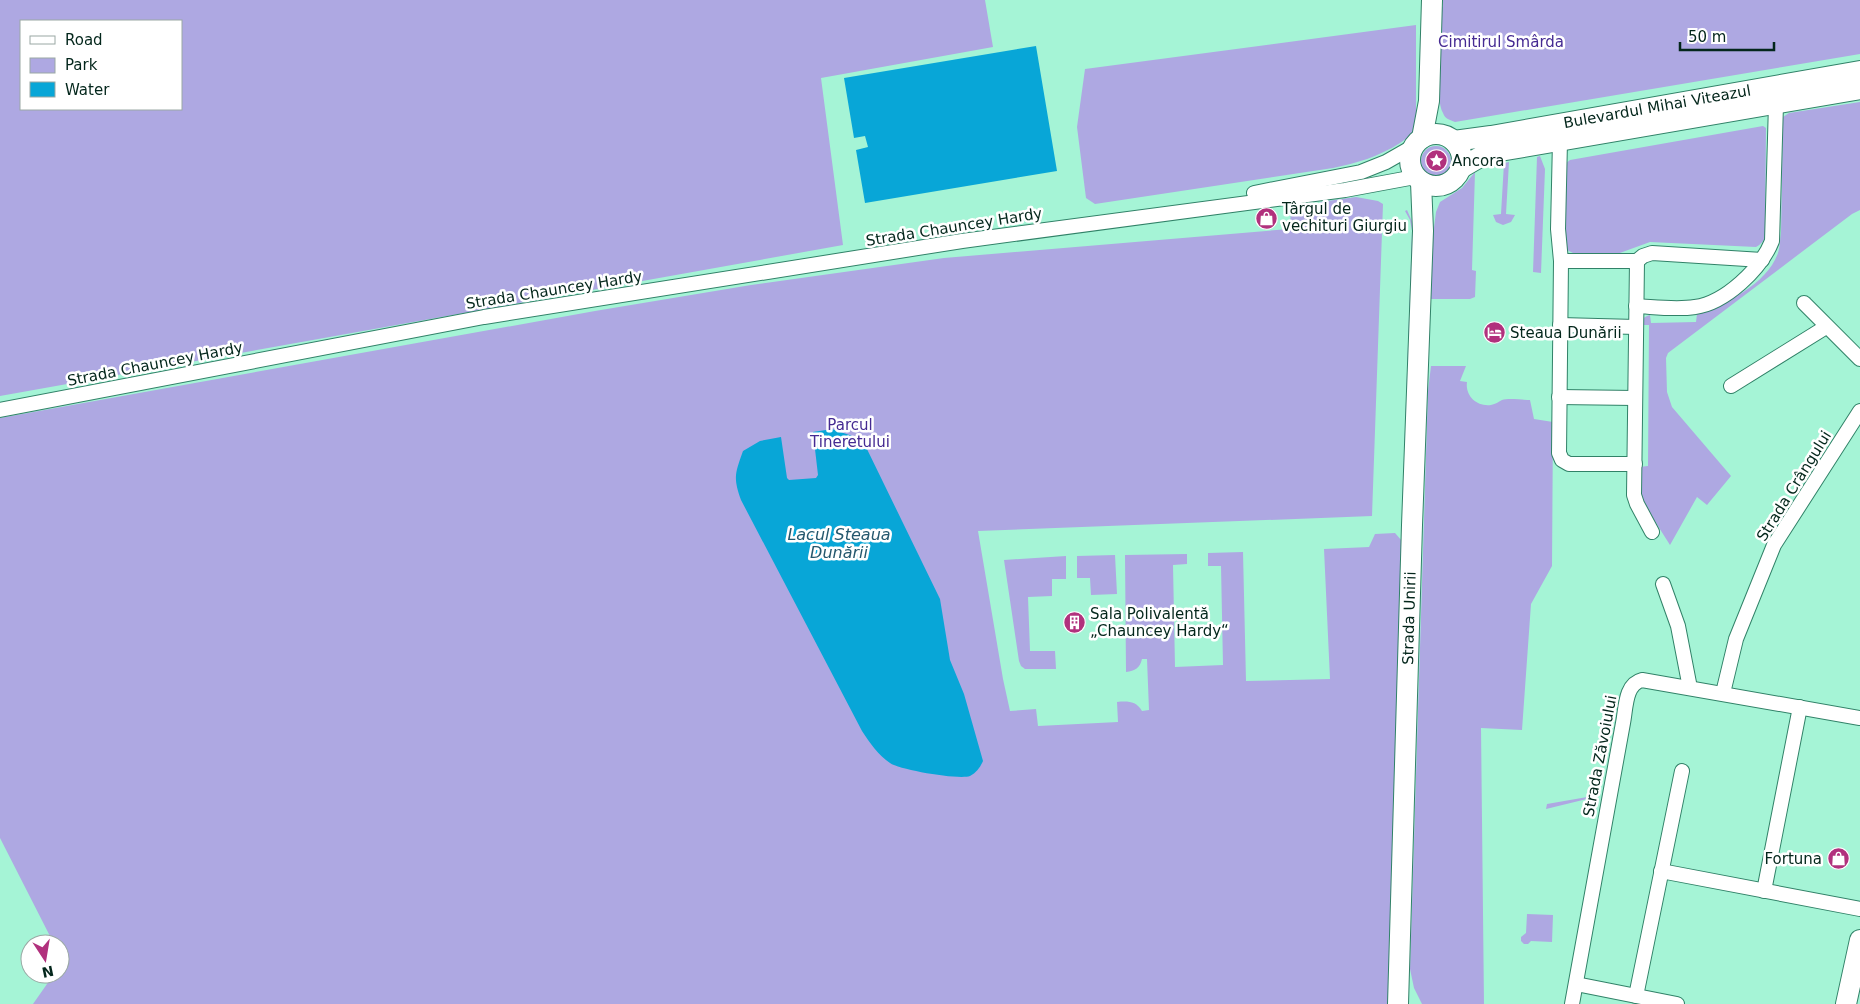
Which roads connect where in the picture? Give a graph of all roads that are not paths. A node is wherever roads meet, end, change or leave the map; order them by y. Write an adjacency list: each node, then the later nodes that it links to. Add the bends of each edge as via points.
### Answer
1 (1432, 0): 4 (main road)
2 (1860, 71): 6 (main road, Bulevardul Mihai Viteazul, via 1491,136)
3 (1860, 89): 5 (main road, Bulevardul Mihai Viteazul)
4 (1429, 101): 6 (main road); 8 (main road)
5 (1776, 104): 7 (main road, Bulevardul Mihai Viteazul); 12 (street, via 1772,241)
6 (1450, 138): 8 (main road, via 1432,134); 9 (main road, via 1461,153)
7 (1560, 141): 9 (main road, Bulevardul Mihai Viteazul, via 1484,155); 13 (street, via 1558,229)
8 (1418, 142): 10 (main road, via 1409,160 1411,171); 11 (street, Strada Chauncey Hardy, via 1386,162 1361,172)
9 (1461, 168): 10 (main road, via 1453,180)
10 (1425, 182): 11 (street, Strada Chauncey Hardy); 38 (main road, Strada Unirii, via 1430,206 1423,231)
11 (1115, 220): 24 (street, Strada Chauncey Hardy, via 484,317)
12 (1762, 260): 14 (street, via 1652,253); 16 (street, via 1733,289 1701,306)
13 (1561, 261): 14 (street); 17 (street)
14 (1636, 261): 16 (street)
15 (1804, 303): 18 (street)
16 (1636, 306): 19 (street)
17 (1560, 324): 19 (street); 22 (street)
18 (1826, 326): 20 (street); 21 (street)
19 (1636, 327): 23 (street)
20 (1860, 360)
21 (1731, 386)
22 (1559, 397): 23 (street); 26 (street, via 1559,453 1562,460 1570,464)
23 (1635, 398): 26 (street)
24 (0, 410)
25 (1860, 411): 30 (street, Strada Crângului, via 1774,545 1736,639)
26 (1634, 464): 27 (street, via 1635,499)
27 (1652, 532)
28 (1663, 584): 29 (street, via 1678,626)
29 (1690, 688): 30 (street, Strada Zăvoiului); 39 (street, Strada Zăvoiului, via 1642,680 1634,683 1629,691)
30 (1723, 694): 31 (street, Strada Zăvoiului)
31 (1800, 707): 32 (street, Strada Zăvoiului); 35 (street)
32 (1860, 718)
33 (1682, 771): 34 (street)
34 (1662, 871): 35 (street); 40 (street)
35 (1764, 891): 36 (street)
36 (1860, 910)
37 (1860, 940): 45 (main road)
38 (1400, 959): 41 (main road, Strada Unirii); 42 (main road)
39 (1576, 984): 40 (street); 43 (street, Strada Zăvoiului)
40 (1636, 996): 44 (street)
41 (1398, 1004)
42 (1408, 1004)
43 (1572, 1004)
44 (1677, 1004)
45 (1846, 1004)

